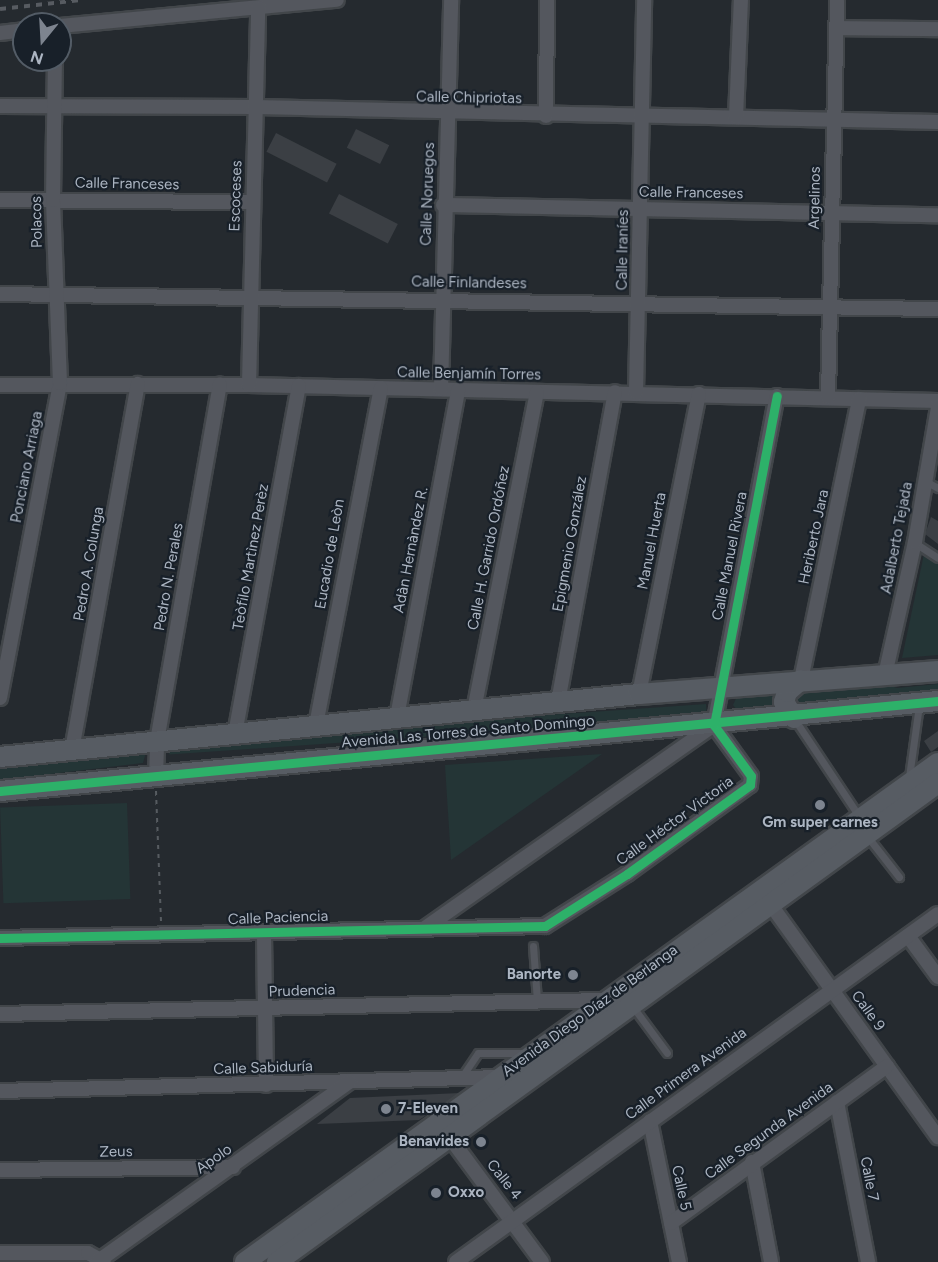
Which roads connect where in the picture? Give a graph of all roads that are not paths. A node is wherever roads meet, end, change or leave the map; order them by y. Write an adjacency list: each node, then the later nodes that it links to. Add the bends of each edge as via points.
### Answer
1 (337, 0): 7 (street)
2 (452, 0): 15 (street, Calle Noruegos)
3 (547, 0): 17 (street)
4 (644, 0): 16 (street, Calle Iraníes)
5 (741, 0): 18 (street)
6 (837, 0): 9 (street, Argelinos)
7 (258, 8): 8 (street); 14 (street, Escoceses)
8 (72, 25)
9 (836, 28): 10 (street); 19 (street, Argelinos)
10 (938, 29)
11 (55, 72): 12 (street, Polacos)
12 (56, 105): 13 (street, Calle Chipriotas); 14 (street, Calle Chipriotas); 22 (street, Polacos)
13 (0, 106)
14 (256, 107): 15 (street, Calle Chipriotas); 23 (street, Escoceses)
15 (448, 114): 17 (street, Calle Chipriotas); 24 (street, Calle Noruegos)
16 (640, 115): 17 (street, Calle Chipriotas); 18 (street, Calle Chipriotas); 25 (street, Calle Iraníes)
17 (546, 116)
18 (736, 117): 19 (street, Calle Chipriotas)
19 (833, 119): 20 (street, Calle Chipriotas); 26 (street, Argelinos)
20 (938, 122)
21 (0, 200): 22 (street, Calle Franceses)
22 (52, 200): 23 (street, Calle Franceses); 28 (street, Polacos)
23 (253, 202): 30 (street, Escoceses)
24 (443, 206): 25 (street, Calle Franceses); 31 (street, Calle Noruegos)
25 (641, 209): 26 (street, Calle Franceses); 32 (street, Calle Iraníes)
26 (831, 213): 27 (street, Calle Franceses); 33 (street, Argelinos)
27 (938, 215)
28 (56, 293): 29 (street, Calle Finlandeses); 30 (street, Calle Finlandeses); 35 (street, Polacos)
29 (0, 294)
30 (249, 294): 31 (street, Calle Finlandeses); 39 (street, Escoceses)
31 (441, 299): 32 (street, Calle Finlandeses); 42 (street, Calle Noruegos)
32 (638, 302): 33 (street, Calle Finlandeses); 45 (street, Calle Iraníes)
33 (829, 307): 34 (street, Calle Finlandeses); 49 (street, Argelinos)
34 (938, 309)
35 (60, 383): 36 (street, Calle Benjamín Torres); 37 (street, Calle Benjamín Torres); 62 (street, Ponciano Arriaga)
36 (138, 384): 38 (street, Calle Benjamín Torres); 72 (street, Pedro A. Colunga)
37 (0, 385)
38 (220, 385): 39 (street, Calle Benjamín Torres); 71 (street, Pedro N. Perales)
39 (249, 385): 40 (street, Calle Benjamín Torres)
40 (299, 386): 41 (street, Calle Benjamín Torres); 70 (street, Teòfilo Martìnez Perèz)
41 (381, 388): 42 (street, Calle Benjamín Torres); 69 (street, Eucadio de Leòn)
42 (441, 389): 43 (street, Calle Benjamín Torres)
43 (458, 390): 44 (street, Calle Benjamín Torres); 66 (street, Adàn Hernàndez R.)
44 (537, 392): 46 (street, Calle Benjamín Torres); 65 (street, Calle H. Garrido Ordóñez)
45 (636, 392): 46 (street, Calle Benjamín Torres); 47 (street, Calle Benjamín Torres)
46 (615, 393): 64 (street, Epigmenio González)
47 (699, 394): 48 (street, Calle Benjamín Torres); 61 (street, Manuel Huerta)
48 (777, 396): 49 (street, Calle Benjamín Torres); 60 (street, Calle Manuel Rivera)
49 (828, 397): 50 (street, Calle Benjamín Torres)
50 (859, 399): 51 (street, Calle Benjamín Torres); 59 (street, Heriberto Jara)
51 (938, 400)
52 (938, 407): 53 (street, Adalberto Tejada)
53 (925, 481): 54 (lane); 55 (street, Adalberto Tejada)
54 (938, 488)
55 (915, 542): 56 (lane); 58 (street, Adalberto Tejada)
56 (938, 558)
57 (938, 671): 58 (street, Avenida Las Torres de Santo Domingo)
58 (885, 675): 59 (street, Avenida Las Torres de Santo Domingo)
59 (801, 680): 60 (street, Avenida Las Torres de Santo Domingo); 67 (street, via 784,702)
60 (720, 687): 61 (street, Avenida Las Torres de Santo Domingo); 68 (street, Calle Manuel Rivera)
61 (639, 694): 64 (street, Avenida Las Torres de Santo Domingo)
62 (0, 698)
63 (929, 701): 67 (street, Avenida Las Torres de Santo Domingo); 77 (lane)
64 (558, 702): 65 (street, Avenida Las Torres de Santo Domingo)
65 (474, 710): 66 (street, Avenida Las Torres de Santo Domingo)
66 (396, 717): 69 (street, Avenida Las Torres de Santo Domingo)
67 (794, 718): 68 (street, Avenida Las Torres de Santo Domingo); 79 (lane)
68 (716, 724): 75 (street, Avenida Las Torres de Santo Domingo); 83 (street, Calle Héctor Victoria, via 751,776 750,785); 84 (street)
69 (316, 725): 70 (street, Avenida Las Torres de Santo Domingo)
70 (236, 734): 71 (street, Avenida Las Torres de Santo Domingo)
71 (157, 741): 72 (street, Avenida Las Torres de Santo Domingo); 75 (street, Pedro N. Perales)
72 (72, 750): 73 (street, Avenida Las Torres de Santo Domingo)
73 (0, 757)
74 (938, 763): 77 (street, Avenida Diego Díaz de Berlanga)
75 (156, 776): 78 (street, Avenida Las Torres de Santo Domingo)
76 (938, 783): 79 (street, Avenida Diego Díaz de Berlanga)
77 (906, 785): 79 (street, Avenida Diego Díaz de Berlanga)
78 (0, 791)
79 (863, 826): 80 (lane); 81 (street, Avenida Diego Díaz de Berlanga); 91 (street, Avenida Diego Díaz de Berlanga)
80 (899, 876)
81 (771, 904): 90 (street, Calle 9); 93 (street, Avenida Diego Díaz de Berlanga)
82 (938, 914): 86 (street, Calle Primera Avenida)
83 (556, 922): 84 (street, Calle Paciencia, via 545,927)
84 (425, 928): 85 (street, Calle Paciencia)
85 (264, 934): 87 (street, Calle Paciencia); 94 (street)
86 (908, 936): 89 (street); 90 (street, Calle Primera Avenida)
87 (0, 938)
88 (533, 946): 92 (lane)
89 (938, 977)
90 (832, 989): 98 (street, Calle 9); 107 (street, Calle Primera Avenida)
91 (605, 1000): 92 (street, Prudencia); 96 (street, Avenida Diego Díaz de Berlanga)
92 (537, 1001): 94 (street, Prudencia)
93 (632, 1005): 97 (lane); 102 (street, Avenida Diego Díaz de Berlanga)
94 (265, 1009): 95 (street, Prudencia); 103 (street)
95 (0, 1014)
96 (532, 1053): 99 (street, Avenida Diego Díaz de Berlanga); 100 (lane, via 478,1053)
97 (667, 1053)
98 (887, 1066): 105 (street, Calle Segunda Avenida); 109 (street, Calle 9)
99 (499, 1077): 100 (street, Calle Sabiduría); 102 (street, Calle Sabiduría); 106 (street, Avenida Diego Díaz de Berlanga)
100 (461, 1078): 101 (street, Calle Sabiduría)
101 (349, 1082): 103 (street, Calle Sabiduría); 111 (street, Apolo)
102 (527, 1082): 108 (street, Avenida Diego Díaz de Berlanga)
103 (266, 1085): 104 (street, Calle Sabiduría)
104 (0, 1090)
105 (837, 1102): 110 (street, Calle Segunda Avenida); 123 (street, Calle 7)
106 (436, 1121): 108 (street, Calle 4); 117 (street, Avenida Diego Díaz de Berlanga)
107 (650, 1121): 113 (street, Calle Primera Avenida); 114 (street, Calle 5)
108 (451, 1137): 113 (street, Calle 4); 118 (street, Avenida Diego Díaz de Berlanga)
109 (938, 1137)
110 (753, 1162): 114 (street, Calle Segunda Avenida); 122 (street)
111 (233, 1167): 112 (street, Zeus); 116 (street, Apolo)
112 (0, 1170)
113 (514, 1220): 119 (street, Calle Primera Avenida); 120 (street, Calle 4)
114 (671, 1223): 121 (street, Calle 5)
115 (0, 1253): 116 (street, via 88,1253)
116 (101, 1261)
117 (245, 1262)
118 (277, 1262)
119 (456, 1262)
120 (542, 1262)
121 (679, 1262)
122 (771, 1262)
123 (868, 1262)

